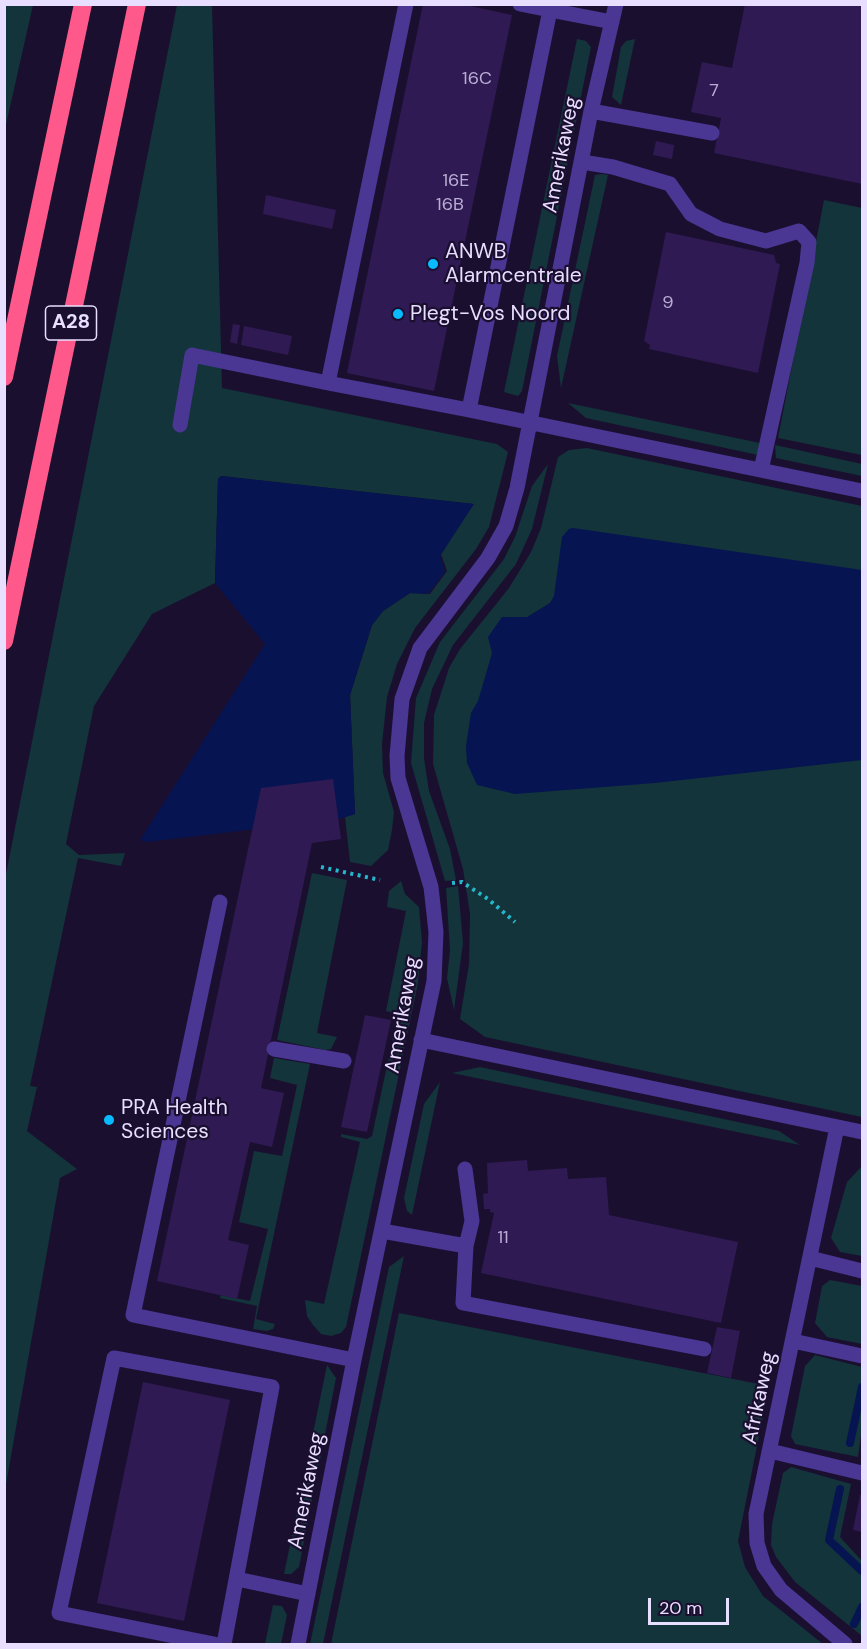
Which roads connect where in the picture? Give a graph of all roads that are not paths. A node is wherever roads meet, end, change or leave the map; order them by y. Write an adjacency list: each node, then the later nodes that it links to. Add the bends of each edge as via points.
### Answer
1 (78, 4): 9 (highway, A28)
2 (83, 4): 9 (highway, A28)
3 (137, 4): 20 (highway, A28)
4 (406, 4): 14 (street)
5 (520, 4): 7 (street)
6 (616, 4): 8 (street, Amerikaweg)
7 (550, 10): 8 (street); 15 (street)
8 (612, 22): 10 (street, Amerikaweg)
9 (78, 26): 13 (highway, A28)
10 (591, 111): 11 (street); 12 (street, Amerikaweg)
11 (712, 133)
12 (582, 162): 16 (street, Amerikaweg); 18 (street, via 613,166 670,184 691,214 720,229 766,241 799,231 809,242)
13 (4, 377)
14 (328, 383): 15 (street); 17 (street, via 192,355)
15 (470, 410): 16 (street)
16 (531, 421): 18 (street); 22 (street, Amerikaweg, via 506,526 488,558 420,648 402,699 398,778 431,887 436,932 435,981)
17 (180, 425)
18 (761, 470): 19 (street)
19 (862, 491)
20 (4, 641)
21 (220, 902): 35 (street, via 134,1315)
22 (421, 1040): 25 (street); 28 (street, Amerikaweg)
23 (274, 1049): 24 (street)
24 (344, 1061)
25 (837, 1127): 26 (street); 30 (street, Afrikaweg)
26 (862, 1132)
27 (465, 1169): 29 (street, via 472,1221)
28 (382, 1231): 29 (street); 35 (street, Amerikaweg)
29 (466, 1246): 33 (street, via 463,1303)
30 (810, 1258): 31 (street); 32 (street, Afrikaweg)
31 (862, 1271)
32 (793, 1341): 34 (street); 36 (street, Afrikaweg)
33 (704, 1349)
34 (862, 1356)
35 (354, 1360): 39 (street, Amerikaweg)
36 (770, 1451): 37 (street); 43 (street, Afrikaweg, via 756,1514 757,1543 764,1566 781,1590)
37 (862, 1473)
38 (237, 1580): 39 (street); 40 (street, via 272,1387 114,1359 59,1613); 41 (street)
39 (308, 1594): 42 (street, Amerikaweg)
40 (214, 1644)
41 (224, 1644)
42 (298, 1644)
43 (844, 1644)

